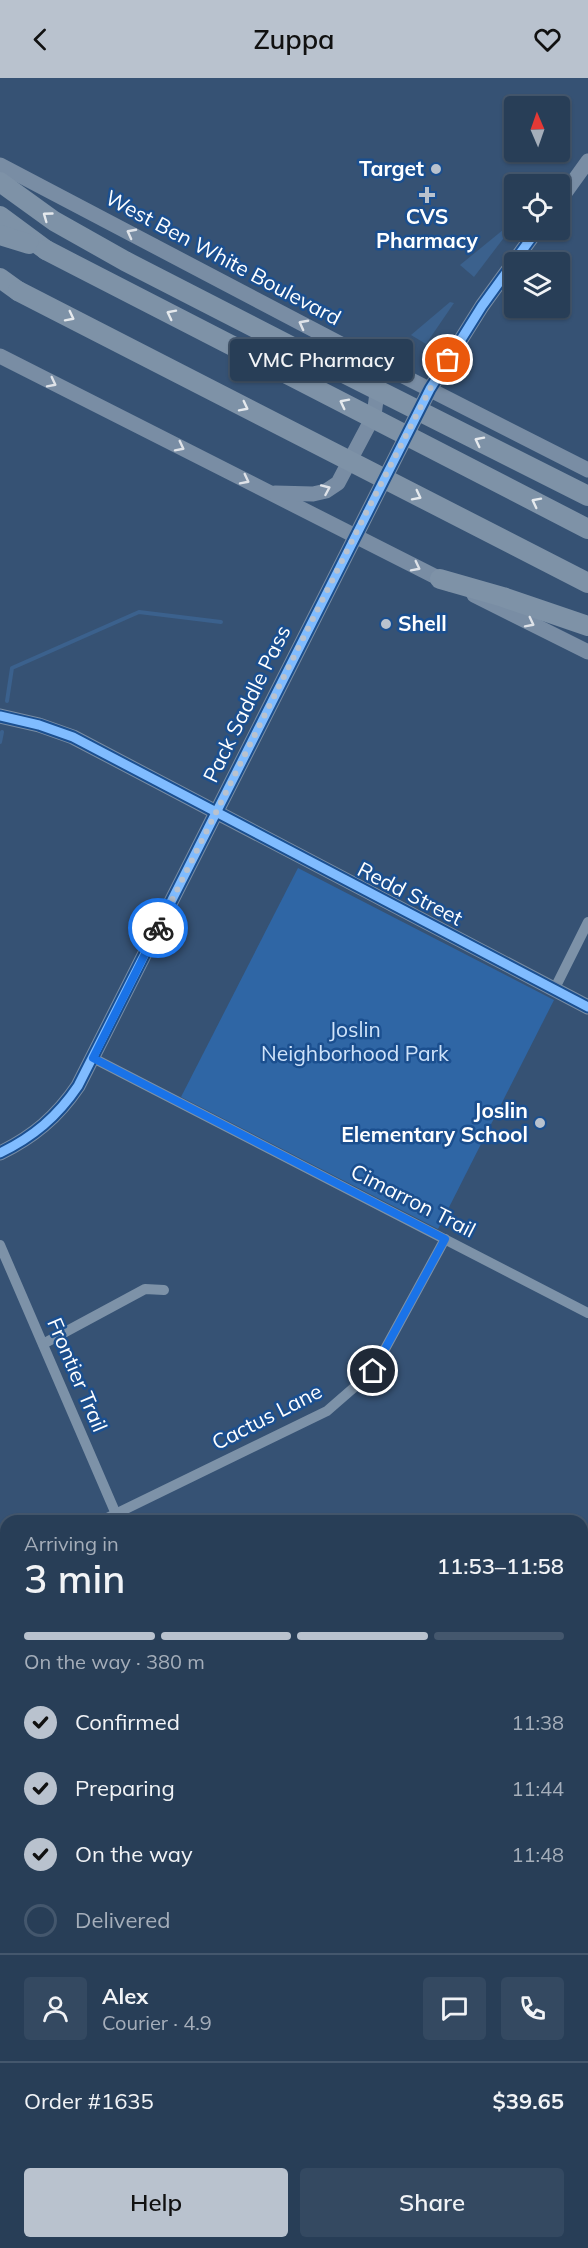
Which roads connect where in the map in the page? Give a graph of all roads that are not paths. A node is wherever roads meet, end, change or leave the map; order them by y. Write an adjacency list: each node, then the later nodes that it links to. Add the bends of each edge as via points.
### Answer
1 (588, 161): 4 (street)
2 (0, 165): 11 (street, West Ben White Boulevard, one-way to 2)
3 (0, 182): 16 (highway, one-way to 3, bridge, via 105,250 54,221)
4 (570, 186)
5 (0, 216): 8 (highway)
6 (0, 235): 8 (highway)
7 (530, 240): 13 (street, Pack Saddle Pass)
8 (46, 250): 17 (highway, one-way to 8, bridge)
9 (0, 278): 10 (highway)
10 (9, 288): 20 (highway, one-way to 20, bridge)
11 (356, 352): 13 (street, West Ben White Boulevard); 15 (street, one-way to 11, via 313,494 338,483 374,415 378,393 373,375)
12 (0, 356): 15 (street, one-way to 15)
13 (430, 389): 14 (street, West Ben White Boulevard); 18 (street, Pack Saddle Pass)
14 (588, 470)
15 (269, 492): 18 (street)
16 (588, 496)
17 (588, 529)
18 (355, 537): 19 (street, one-way to 19); 24 (street, Pack Saddle Pass)
19 (440, 579): 21 (highway); 22 (street, one-way to 22)
20 (588, 583)
21 (588, 626)
22 (588, 652)
23 (0, 716): 24 (street, Redd Street, via 73,737)
24 (216, 814): 26 (street, Redd Street); 28 (street, Pack Saddle Pass)
25 (588, 922): 26 (street)
26 (555, 990): 27 (street, Redd Street)
27 (588, 1007)
28 (93, 1058): 29 (street, Pack Saddle Pass, via 54,1118 29,1138); 30 (street, Cimarron Trail)
29 (0, 1153)
30 (445, 1239): 33 (street, Cimarron Trail); 36 (street, Cactus Lane, via 373,1371 327,1411)
31 (0, 1245): 34 (street, Frontier Trail)
32 (164, 1290): 34 (street, via 145,1290)
33 (588, 1313)
34 (43, 1344): 35 (street, Frontier Trail)
35 (116, 1515)
36 (121, 1515)

